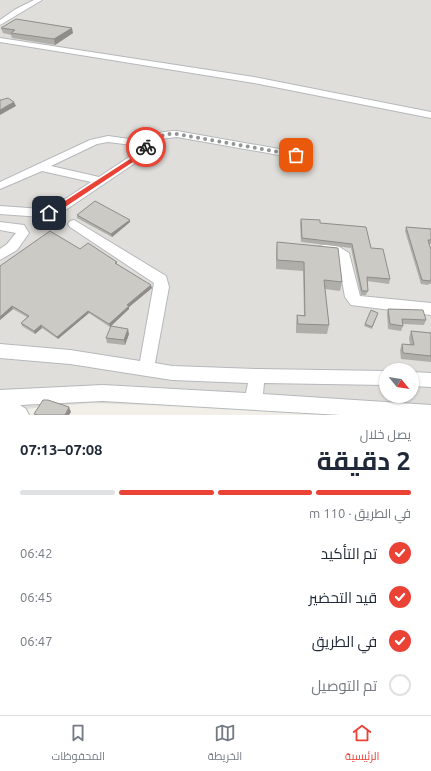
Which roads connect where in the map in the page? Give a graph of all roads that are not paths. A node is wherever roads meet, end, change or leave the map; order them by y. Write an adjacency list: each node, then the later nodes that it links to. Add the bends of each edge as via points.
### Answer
1 (39, 0): 2 (lane, via 18,10)
2 (0, 23)
3 (0, 40): 4 (lane, via 247,79)
4 (431, 115)
5 (146, 144): 6 (lane, via 165,134 177,134); 7 (lane, via 102,140); 8 (lane, via 143,152)
6 (296, 155)
7 (40, 167): 8 (lane); 9 (lane)
8 (100, 181): 10 (lane, via 49,213)
9 (0, 186)
10 (0, 210)
11 (74, 224): 17 (lane, via 161,280 162,287)
12 (0, 226): 14 (lane, via 20,228 23,233 12,247)
13 (308, 249): 15 (lane, via 341,252 352,298 356,301)
14 (0, 255)
15 (431, 309)
16 (0, 351): 17 (lane, via 70,357)
17 (146, 370): 18 (lane, via 172,374)
18 (257, 376): 19 (lane); 23 (lane)
19 (379, 378)
20 (419, 379): 21 (lane)
21 (431, 380)
22 (0, 398): 23 (lane, via 104,393)
23 (252, 401): 25 (lane)
24 (0, 407): 26 (lane, via 13,410)
25 (431, 413)
26 (20, 415)

